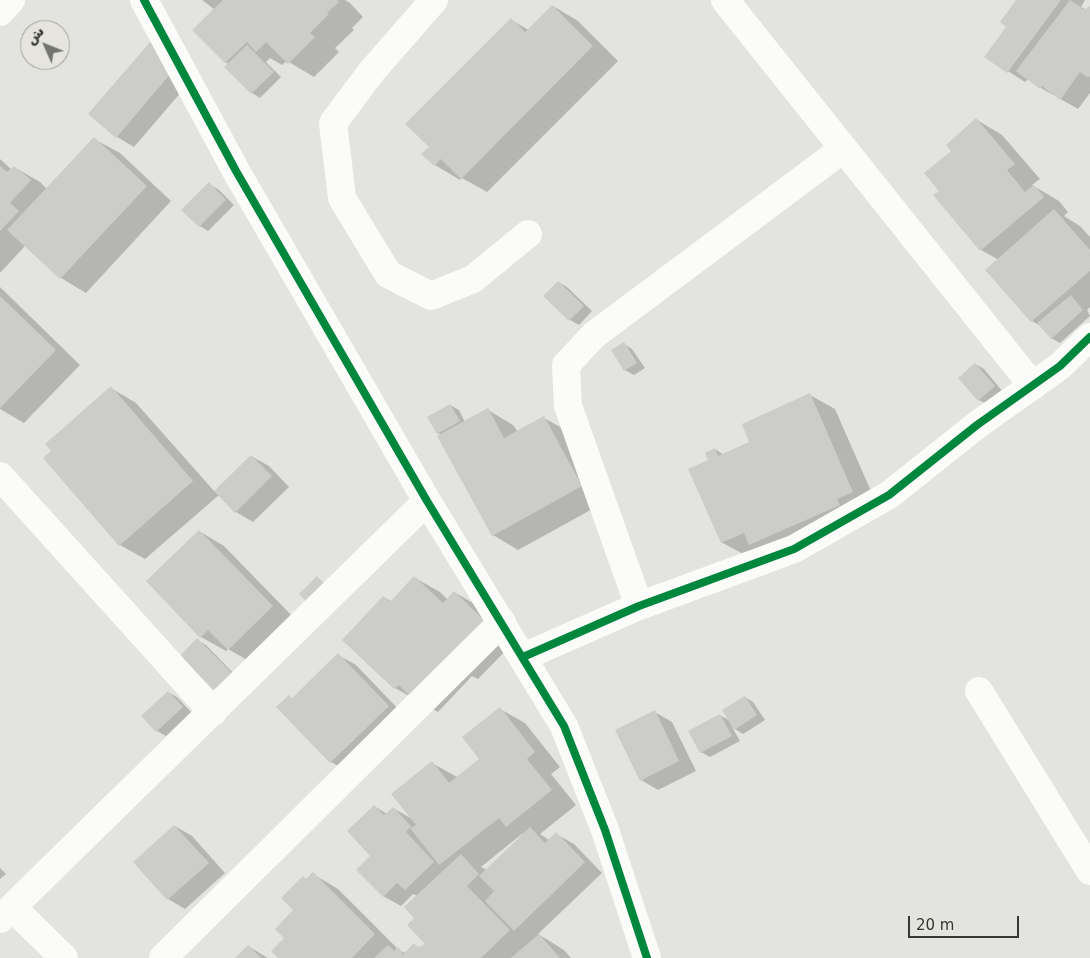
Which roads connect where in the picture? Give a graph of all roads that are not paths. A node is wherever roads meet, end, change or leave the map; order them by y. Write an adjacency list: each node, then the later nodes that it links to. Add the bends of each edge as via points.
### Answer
1 (11, 0): 5 (street)
2 (144, 0): 11 (street, via 236,171)
3 (434, 0): 7 (street, via 372,71 333,123 342,198 388,274 431,296 472,279)
4 (725, 0): 6 (street)
5 (0, 12)
6 (843, 149): 9 (street); 12 (street, via 594,335 566,365 568,406)
7 (528, 234)
8 (1090, 337): 9 (street)
9 (1033, 386): 12 (street, via 977,425 890,495 794,549)
10 (0, 476): 16 (street)
11 (428, 501): 13 (street); 16 (street)
12 (639, 606): 14 (street)
13 (502, 622): 14 (street); 20 (street)
14 (523, 657): 21 (street, via 564,726 605,830)
15 (979, 691): 17 (street)
16 (213, 712): 18 (street)
17 (1090, 871)
18 (6, 913): 19 (street)
19 (64, 958)
20 (163, 958)
21 (647, 958)

